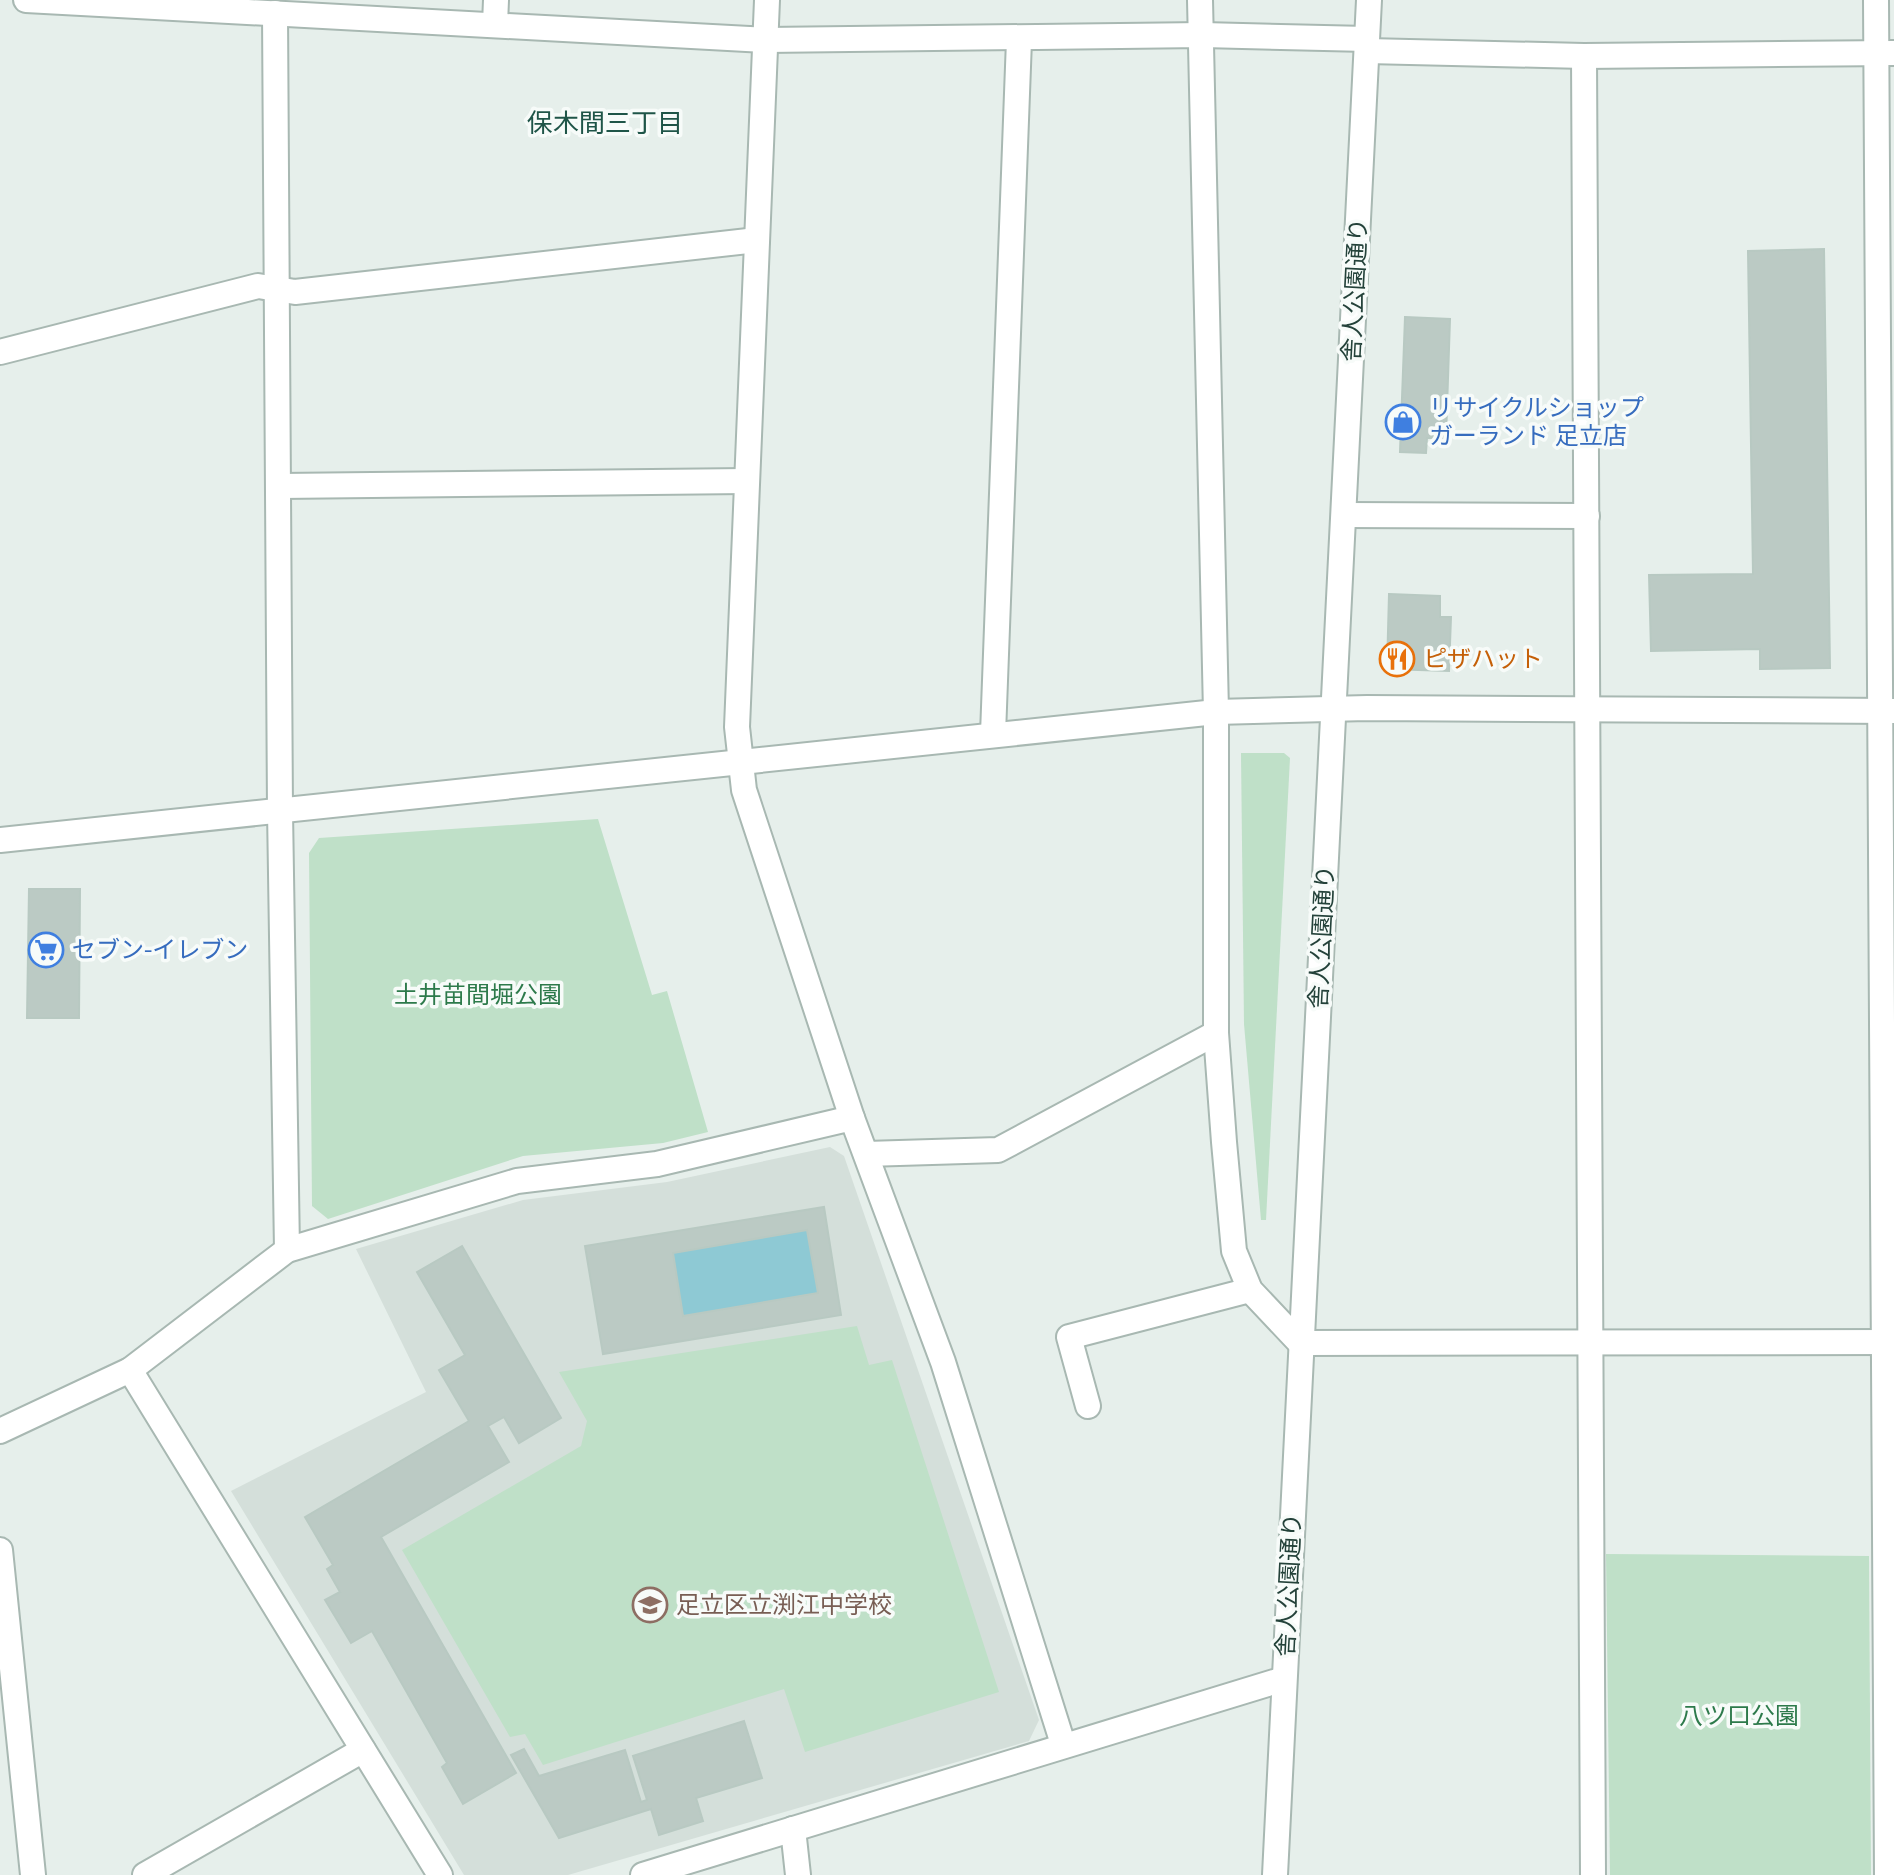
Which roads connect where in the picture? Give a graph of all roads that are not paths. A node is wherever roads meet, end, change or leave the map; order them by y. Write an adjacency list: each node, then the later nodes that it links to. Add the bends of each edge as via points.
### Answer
1 (26, 0): 6 (street)
2 (767, 0): 10 (street)
3 (1200, 0): 9 (street)
4 (1369, 0): 12 (street, 舎人公園通り)
5 (1876, 0): 13 (street)
6 (90, 2): 8 (street)
7 (496, 12): 8 (street); 10 (street)
8 (275, 13): 16 (street)
9 (1203, 35): 11 (street); 12 (street); 25 (street)
10 (766, 40): 11 (street); 15 (street)
11 (1019, 40): 26 (street)
12 (1367, 45): 14 (street); 20 (street, 舎人公園通り)
13 (1885, 53): 14 (street); 24 (street)
14 (1584, 56): 21 (street)
15 (757, 240): 16 (street, via 295,292); 18 (street)
16 (276, 287): 17 (street, via 258,286); 19 (street)
17 (0, 352)
18 (747, 481): 19 (street); 27 (street)
19 (280, 486): 28 (street)
20 (1344, 515): 21 (street); 22 (street, 舎人公園通り)
21 (1587, 516): 23 (street)
22 (1334, 708): 23 (street); 25 (street); 37 (street, 舎人公園通り)
23 (1589, 709): 24 (street); 35 (street)
24 (1886, 711): 36 (street)
25 (1216, 712): 26 (street); 30 (street)
26 (993, 734): 27 (street)
27 (740, 765): 28 (street); 31 (street)
28 (280, 811): 29 (street); 33 (street)
29 (0, 840)
30 (1216, 1033): 32 (street, via 998,1150); 34 (street, via 1234,1251)
31 (852, 1118): 32 (street); 33 (street, via 657,1164 517,1181)
32 (866, 1154): 43 (street, via 943,1362)
33 (287, 1250): 38 (street)
34 (1250, 1290): 37 (street); 39 (street, via 1069,1337)
35 (1592, 1342): 36 (street); 37 (street); 52 (street)
36 (1888, 1342): 53 (street)
37 (1300, 1343): 42 (street, 舎人公園通り)
38 (130, 1370): 40 (street); 44 (street)
39 (1088, 1406)
40 (0, 1431)
41 (0, 1550): 46 (street)
42 (1284, 1679): 43 (street); 51 (street, 舎人公園通り)
43 (1063, 1744): 45 (street)
44 (363, 1750): 47 (street); 48 (street)
45 (793, 1829): 49 (street); 50 (street)
46 (33, 1875)
47 (145, 1875)
48 (440, 1875)
49 (643, 1875)
50 (798, 1875)
51 (1275, 1875)
52 (1593, 1875)
53 (1887, 1875)

